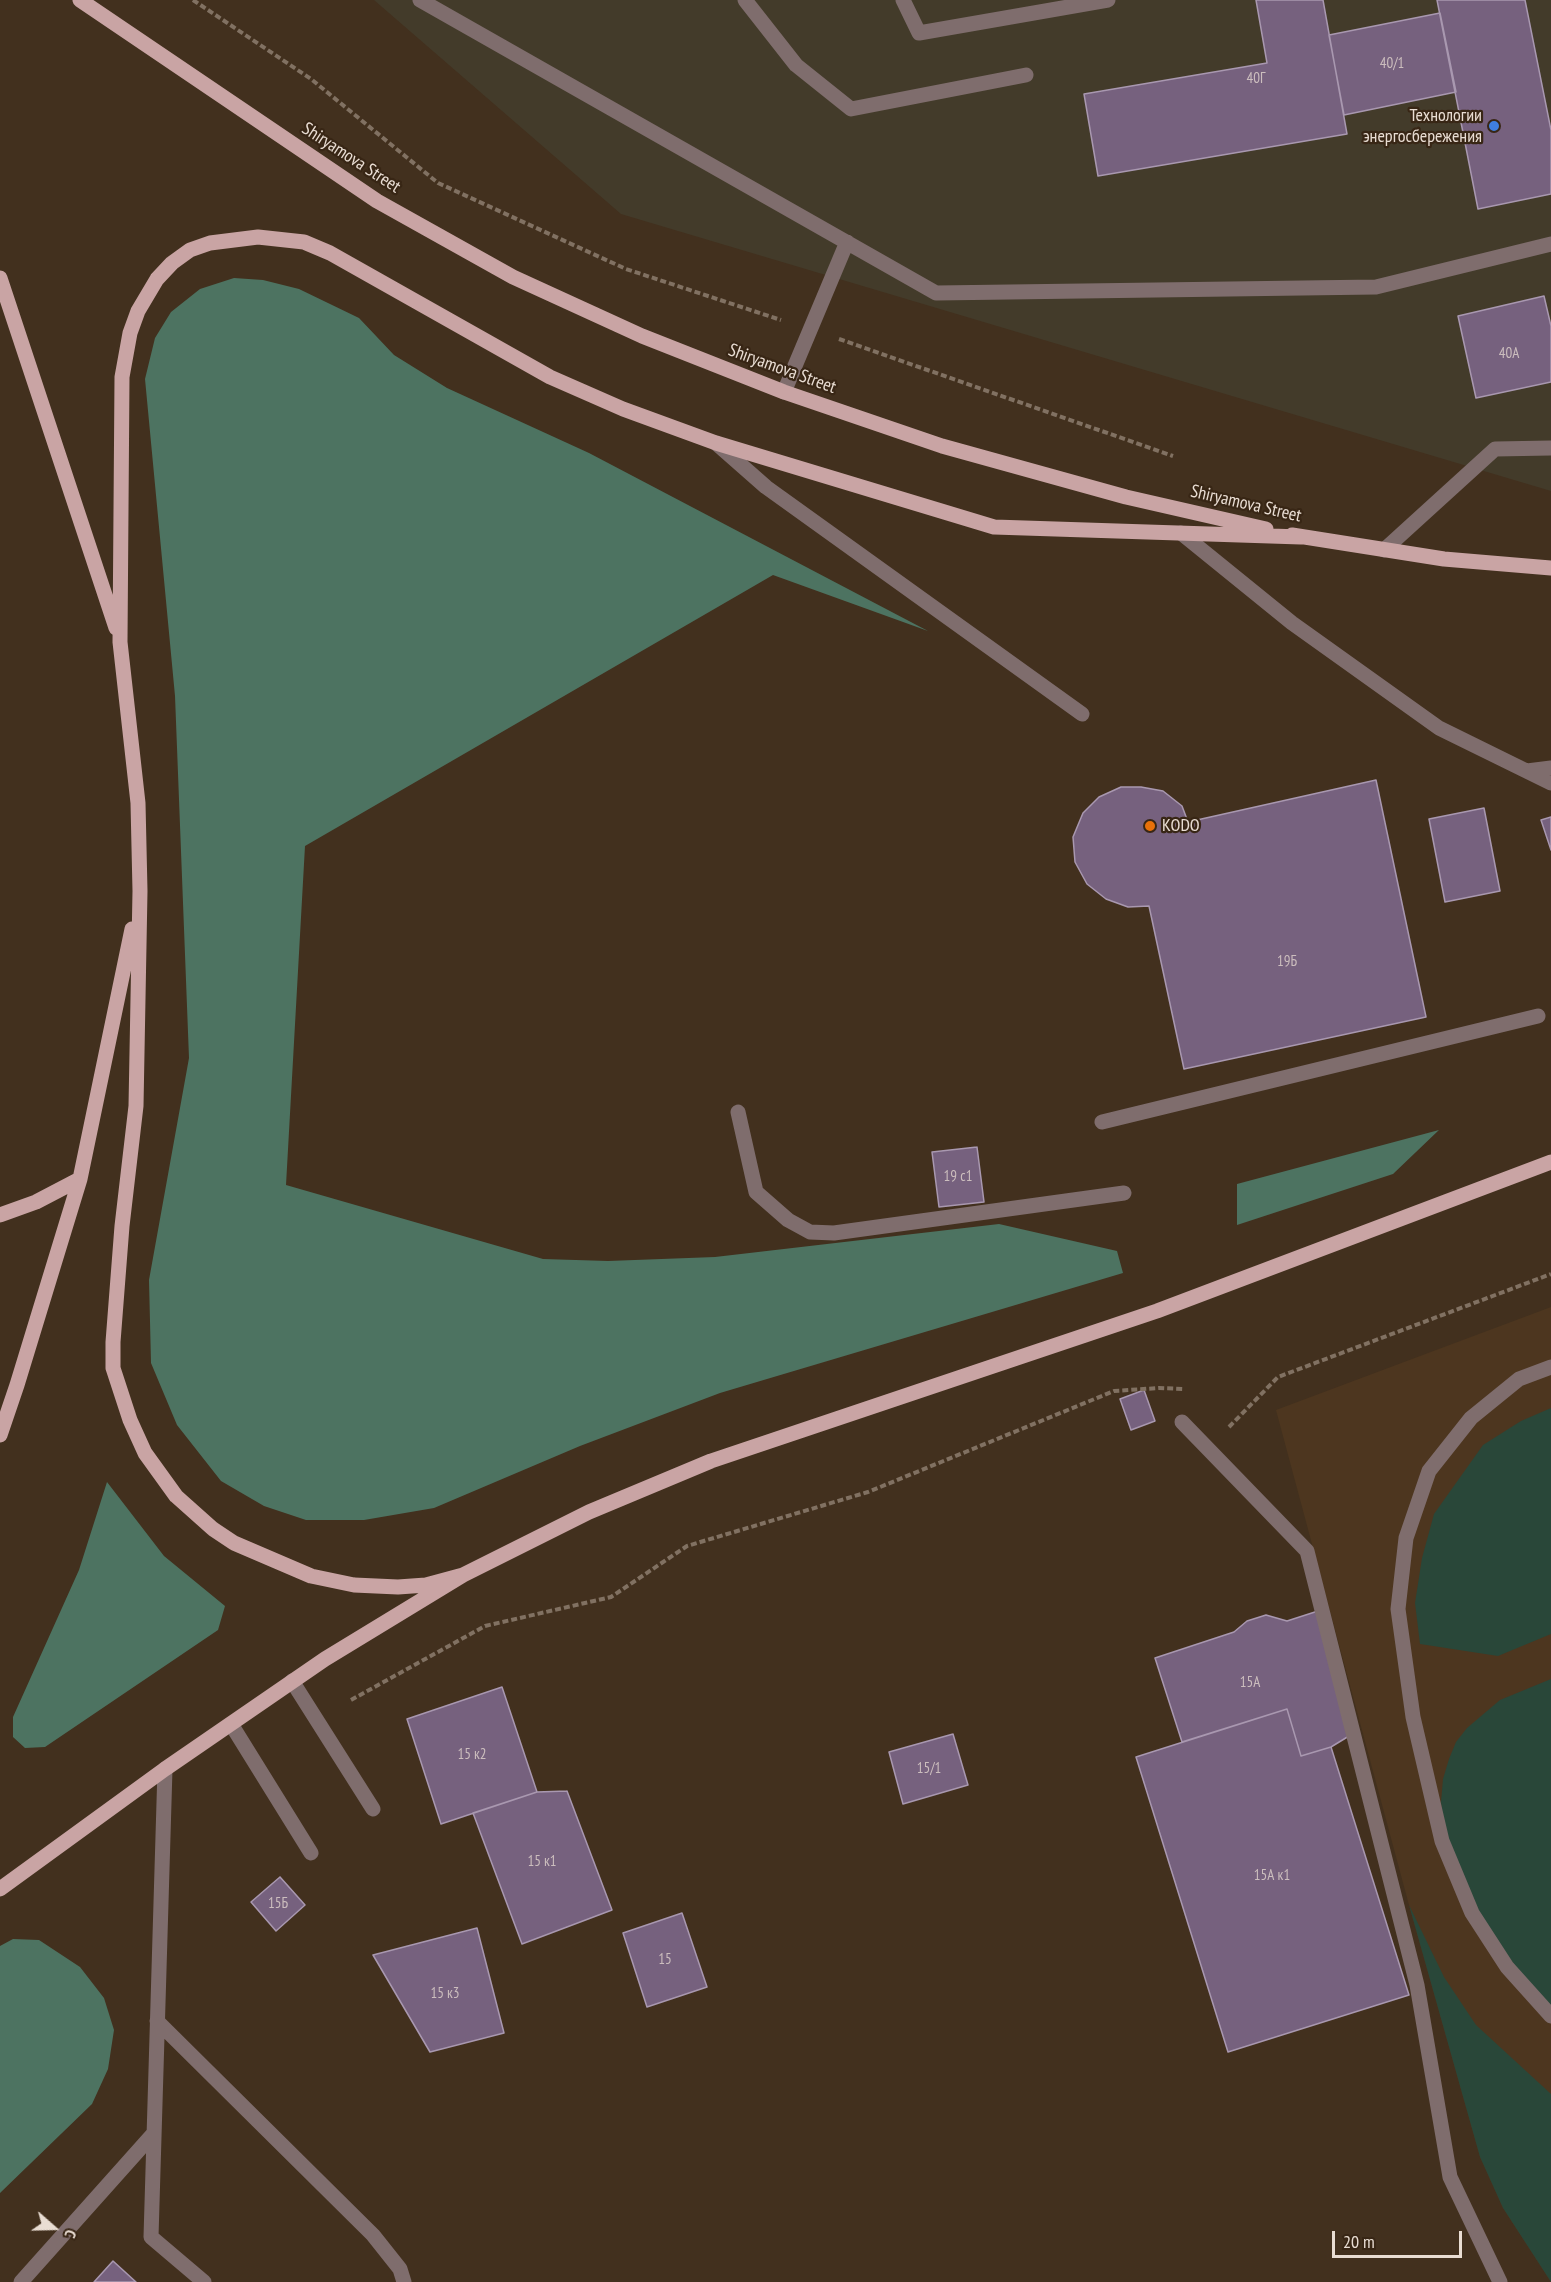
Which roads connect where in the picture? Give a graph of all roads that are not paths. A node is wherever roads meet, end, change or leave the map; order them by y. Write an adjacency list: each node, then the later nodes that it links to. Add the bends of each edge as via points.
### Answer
1 (80, 0): 10 (main road, Shiryamova Street, via 377,201 492,266 642,336)
2 (420, 0): 7 (lane)
3 (745, 0): 6 (lane, via 796,65 852,109)
4 (903, 0): 5 (lane, via 919,33)
5 (1108, 0)
6 (1026, 75)
7 (847, 242): 8 (lane, via 936,293 1376,287); 10 (lane)
8 (1551, 244)
9 (0, 278): 17 (main road)
10 (784, 392): 14 (main road, Shiryamova Street, via 976,456 1126,497)
11 (716, 443): 13 (main road, via 994,527); 17 (main road, via 550,377 322,249 258,237 210,243 190,250 157,279 138,311 125,352); 18 (lane, via 766,487)
12 (1551, 448): 15 (lane, via 1495,449)
13 (1181, 533): 14 (main road); 20 (lane, via 1292,623 1439,728)
14 (1301, 537): 15 (main road, Shiryamova Street)
15 (1384, 550): 16 (main road, Shiryamova Street)
16 (1551, 568)
17 (120, 642): 22 (main road, via 138,803)
18 (1082, 714)
19 (1551, 768): 20 (lane)
20 (1527, 771): 21 (lane)
21 (1551, 783)
22 (140, 891): 27 (main road); 33 (main road, via 136,1106 113,1342 119,1389 145,1453 176,1496 213,1529 287,1567 311,1576 375,1587 426,1585)
23 (1538, 1016): 25 (lane)
24 (738, 1112): 28 (lane, via 756,1192 788,1220 810,1232 834,1233)
25 (1102, 1122)
26 (1551, 1162): 33 (main road, via 1157,1311 711,1461 589,1512)
27 (80, 1179): 29 (main road); 32 (main road)
28 (1124, 1193)
29 (0, 1215)
30 (1551, 1367): 40 (lane, via 1519,1379 1471,1418 1429,1471 1406,1538 1398,1610 1413,1717 1442,1841 1472,1912 1508,1966)
31 (1182, 1422): 46 (lane, via 1306,1551 1417,1985 1450,2177)
32 (0, 1435)
33 (463, 1575): 34 (main road)
34 (292, 1681): 35 (main road); 37 (lane)
35 (231, 1724): 36 (main road); 38 (lane)
36 (165, 1769): 39 (main road); 41 (lane)
37 (373, 1809)
38 (311, 1853)
39 (0, 1889)
40 (1551, 2016)
41 (157, 2021): 42 (lane); 45 (lane, via 373,2235 400,2269)
42 (154, 2133): 43 (lane); 44 (lane, via 151,2237)
43 (21, 2282)
44 (204, 2282)
45 (404, 2282)
46 (1500, 2282)

